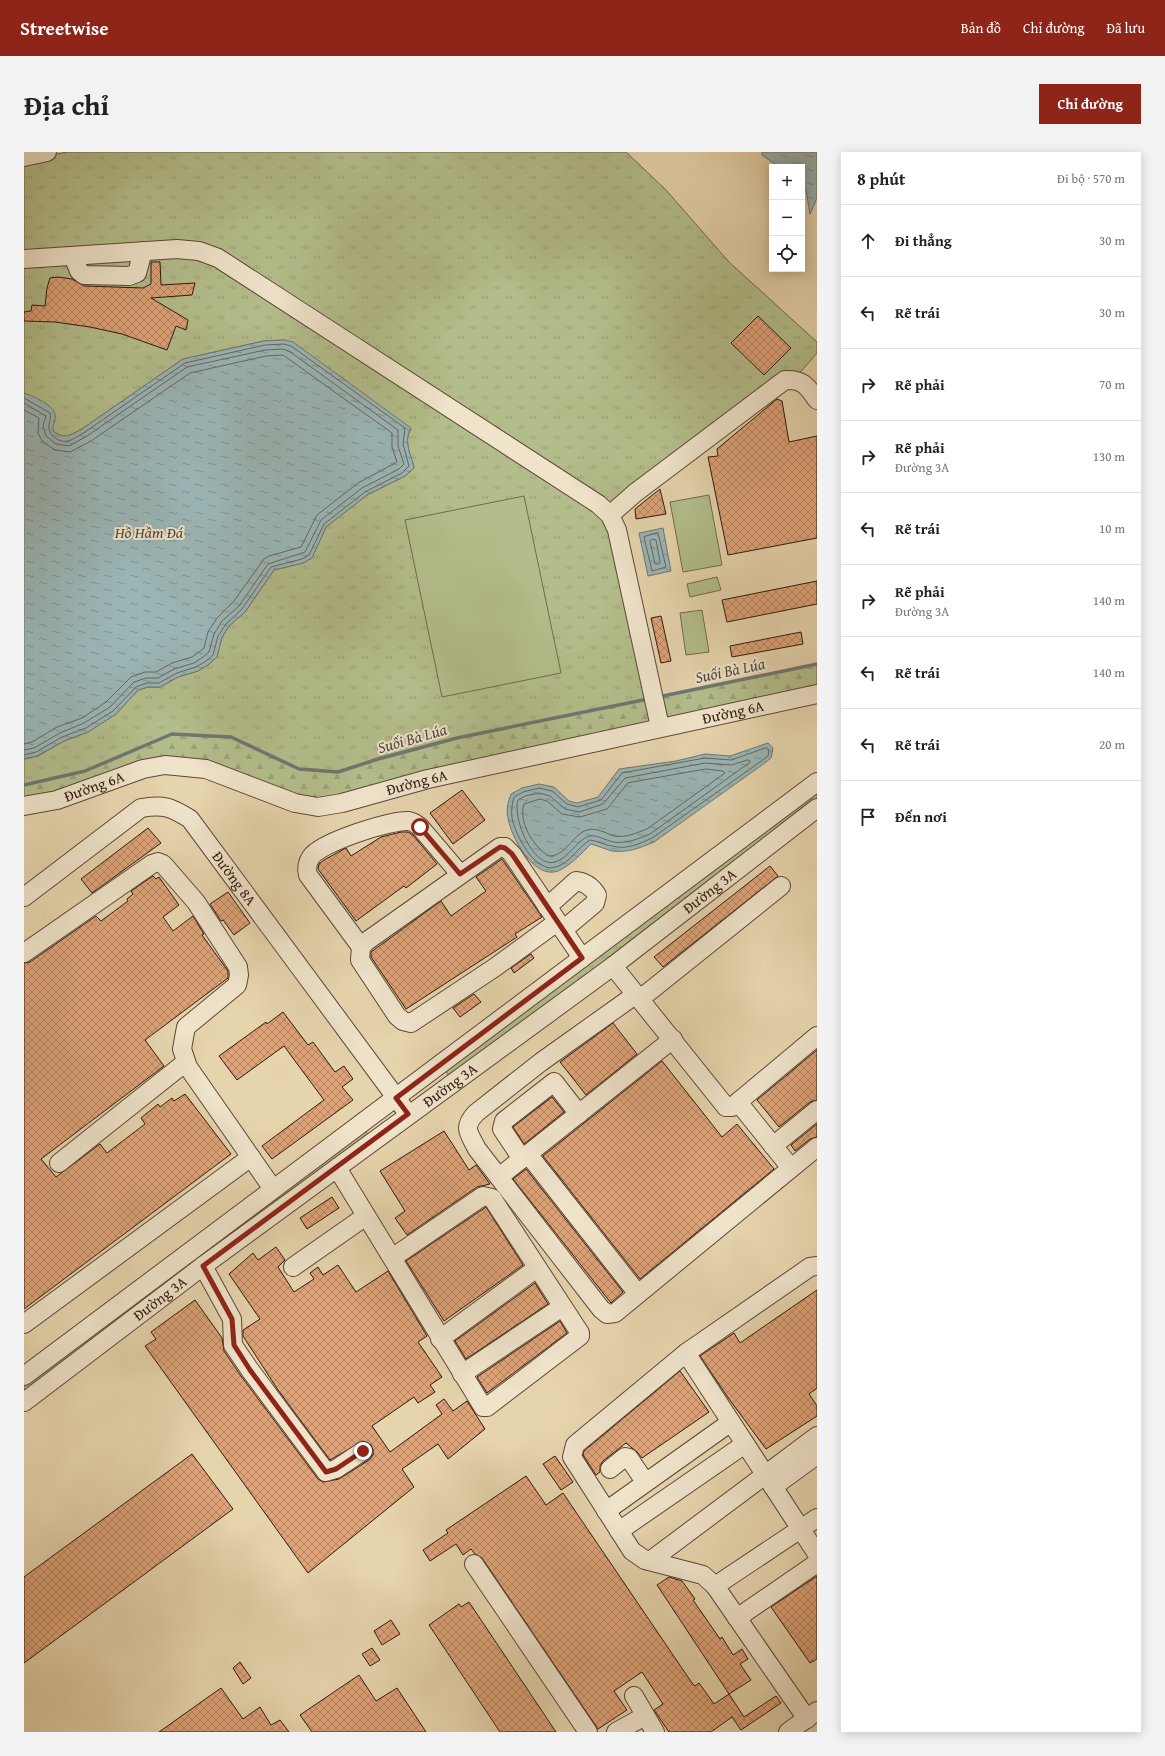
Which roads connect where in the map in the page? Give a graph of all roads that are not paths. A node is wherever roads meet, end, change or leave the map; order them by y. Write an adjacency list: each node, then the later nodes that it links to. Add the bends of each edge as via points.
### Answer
1 (48, 152): 2 (street)
2 (24, 157)
3 (143, 251): 4 (street); 4 (street, via 137,273 129,276 84,275 79,271); 7 (street, via 178,248 199,251 218,258 598,504)
4 (73, 256): 5 (street)
5 (24, 259)
6 (817, 400): 7 (street, via 797,379 785,380 635,492)
7 (610, 515): 9 (street, via 617,530)
8 (817, 694): 9 (street, Đường 6A)
9 (658, 721): 11 (street, Đường 6A, via 342,803 318,807 295,803 206,769 164,765 143,769 57,800)
10 (817, 782): 20 (street, Đường 3A)
11 (24, 806)
12 (817, 808): 21 (street, Đường 3A)
13 (460, 874): 16 (street, via 500,847 505,848 512,854); 18 (street); 18 (street, via 420,827 408,821 337,840 312,856 307,864 308,875)
14 (781, 886): 22 (street)
15 (24, 897): 28 (street, Đường 8A, via 141,808 158,805 174,809 190,819)
16 (547, 907): 17 (street); 17 (street, via 576,881 583,882 593,889 597,895 595,903)
17 (560, 926): 18 (street, via 411,1022 403,1021 397,1016 360,960); 20 (street)
18 (361, 947)
19 (24, 953): 25 (street, via 152,864 163,864 196,902 238,967 239,975 237,985 186,1027 182,1049)
20 (582, 958): 28 (street, Đường 3A)
21 (613, 966): 22 (street); 31 (street, Đường 3A)
22 (638, 997): 24 (street); 26 (street)
23 (817, 1036): 29 (street)
24 (673, 1038): 29 (street, via 726,1107 732,1107); 32 (street)
25 (186, 1062): 35 (street); 37 (street)
26 (541, 1062): 27 (street); 40 (street, via 468,1122 467,1129 478,1149)
27 (554, 1082): 32 (street); 36 (street, via 502,1124 502,1129)
28 (396, 1098): 31 (street, Đường 8A); 41 (street, Đường 3A)
29 (738, 1102): 33 (street)
30 (817, 1110): 33 (street)
31 (408, 1114): 38 (street, Đường 3A)
32 (579, 1114): 36 (street)
33 (773, 1146): 39 (street)
34 (817, 1147): 39 (street)
35 (251, 1157): 41 (street); 50 (street)
36 (525, 1157): 40 (street); 48 (street)
37 (59, 1163)
38 (337, 1168): 42 (street); 44 (street, Đường 3A)
39 (791, 1168): 48 (street)
40 (499, 1177): 48 (street, via 600,1309 607,1314 615,1313)
41 (274, 1188): 54 (street, Đường 3A)
42 (366, 1216): 43 (street); 46 (street)
43 (392, 1258): 47 (street, via 483,1196 488,1196 492,1198); 51 (street)
44 (203, 1266): 55 (street, Đường 3A); 59 (street, via 232,1319 234,1345 326,1472 336,1469)
45 (817, 1266): 52 (street, via 810,1267)
46 (293, 1267)
47 (536, 1268): 49 (street); 51 (street)
48 (638, 1294)
49 (562, 1307): 53 (street); 53 (street, via 580,1333 579,1339 487,1407 480,1404)
50 (24, 1324)
51 (440, 1339): 53 (street)
52 (686, 1353): 56 (street); 64 (street, via 575,1445 572,1457)
53 (462, 1374)
54 (24, 1376)
55 (24, 1402)
56 (731, 1422): 58 (street); 63 (street)
57 (817, 1436): 62 (street)
58 (745, 1444): 62 (street); 67 (street)
59 (363, 1451)
60 (817, 1455): 62 (street)
61 (610, 1469): 63 (street, via 625,1457 629,1458)
62 (770, 1481): 66 (street); 69 (street)
63 (645, 1482): 64 (street)
64 (606, 1510): 67 (street)
65 (817, 1518): 66 (street)
66 (801, 1529): 68 (street); 72 (street)
67 (619, 1531): 69 (street, via 632,1551)
68 (817, 1554)
69 (650, 1561): 72 (street, via 703,1575)
70 (817, 1563): 73 (street)
71 (474, 1564): 77 (street)
72 (715, 1586): 73 (street)
73 (737, 1618): 75 (street)
74 (634, 1696): 76 (street)
75 (812, 1715): 80 (street)
76 (646, 1716): 78 (street); 79 (street)
77 (588, 1732)
78 (616, 1732)
79 (655, 1732)
80 (788, 1732)

